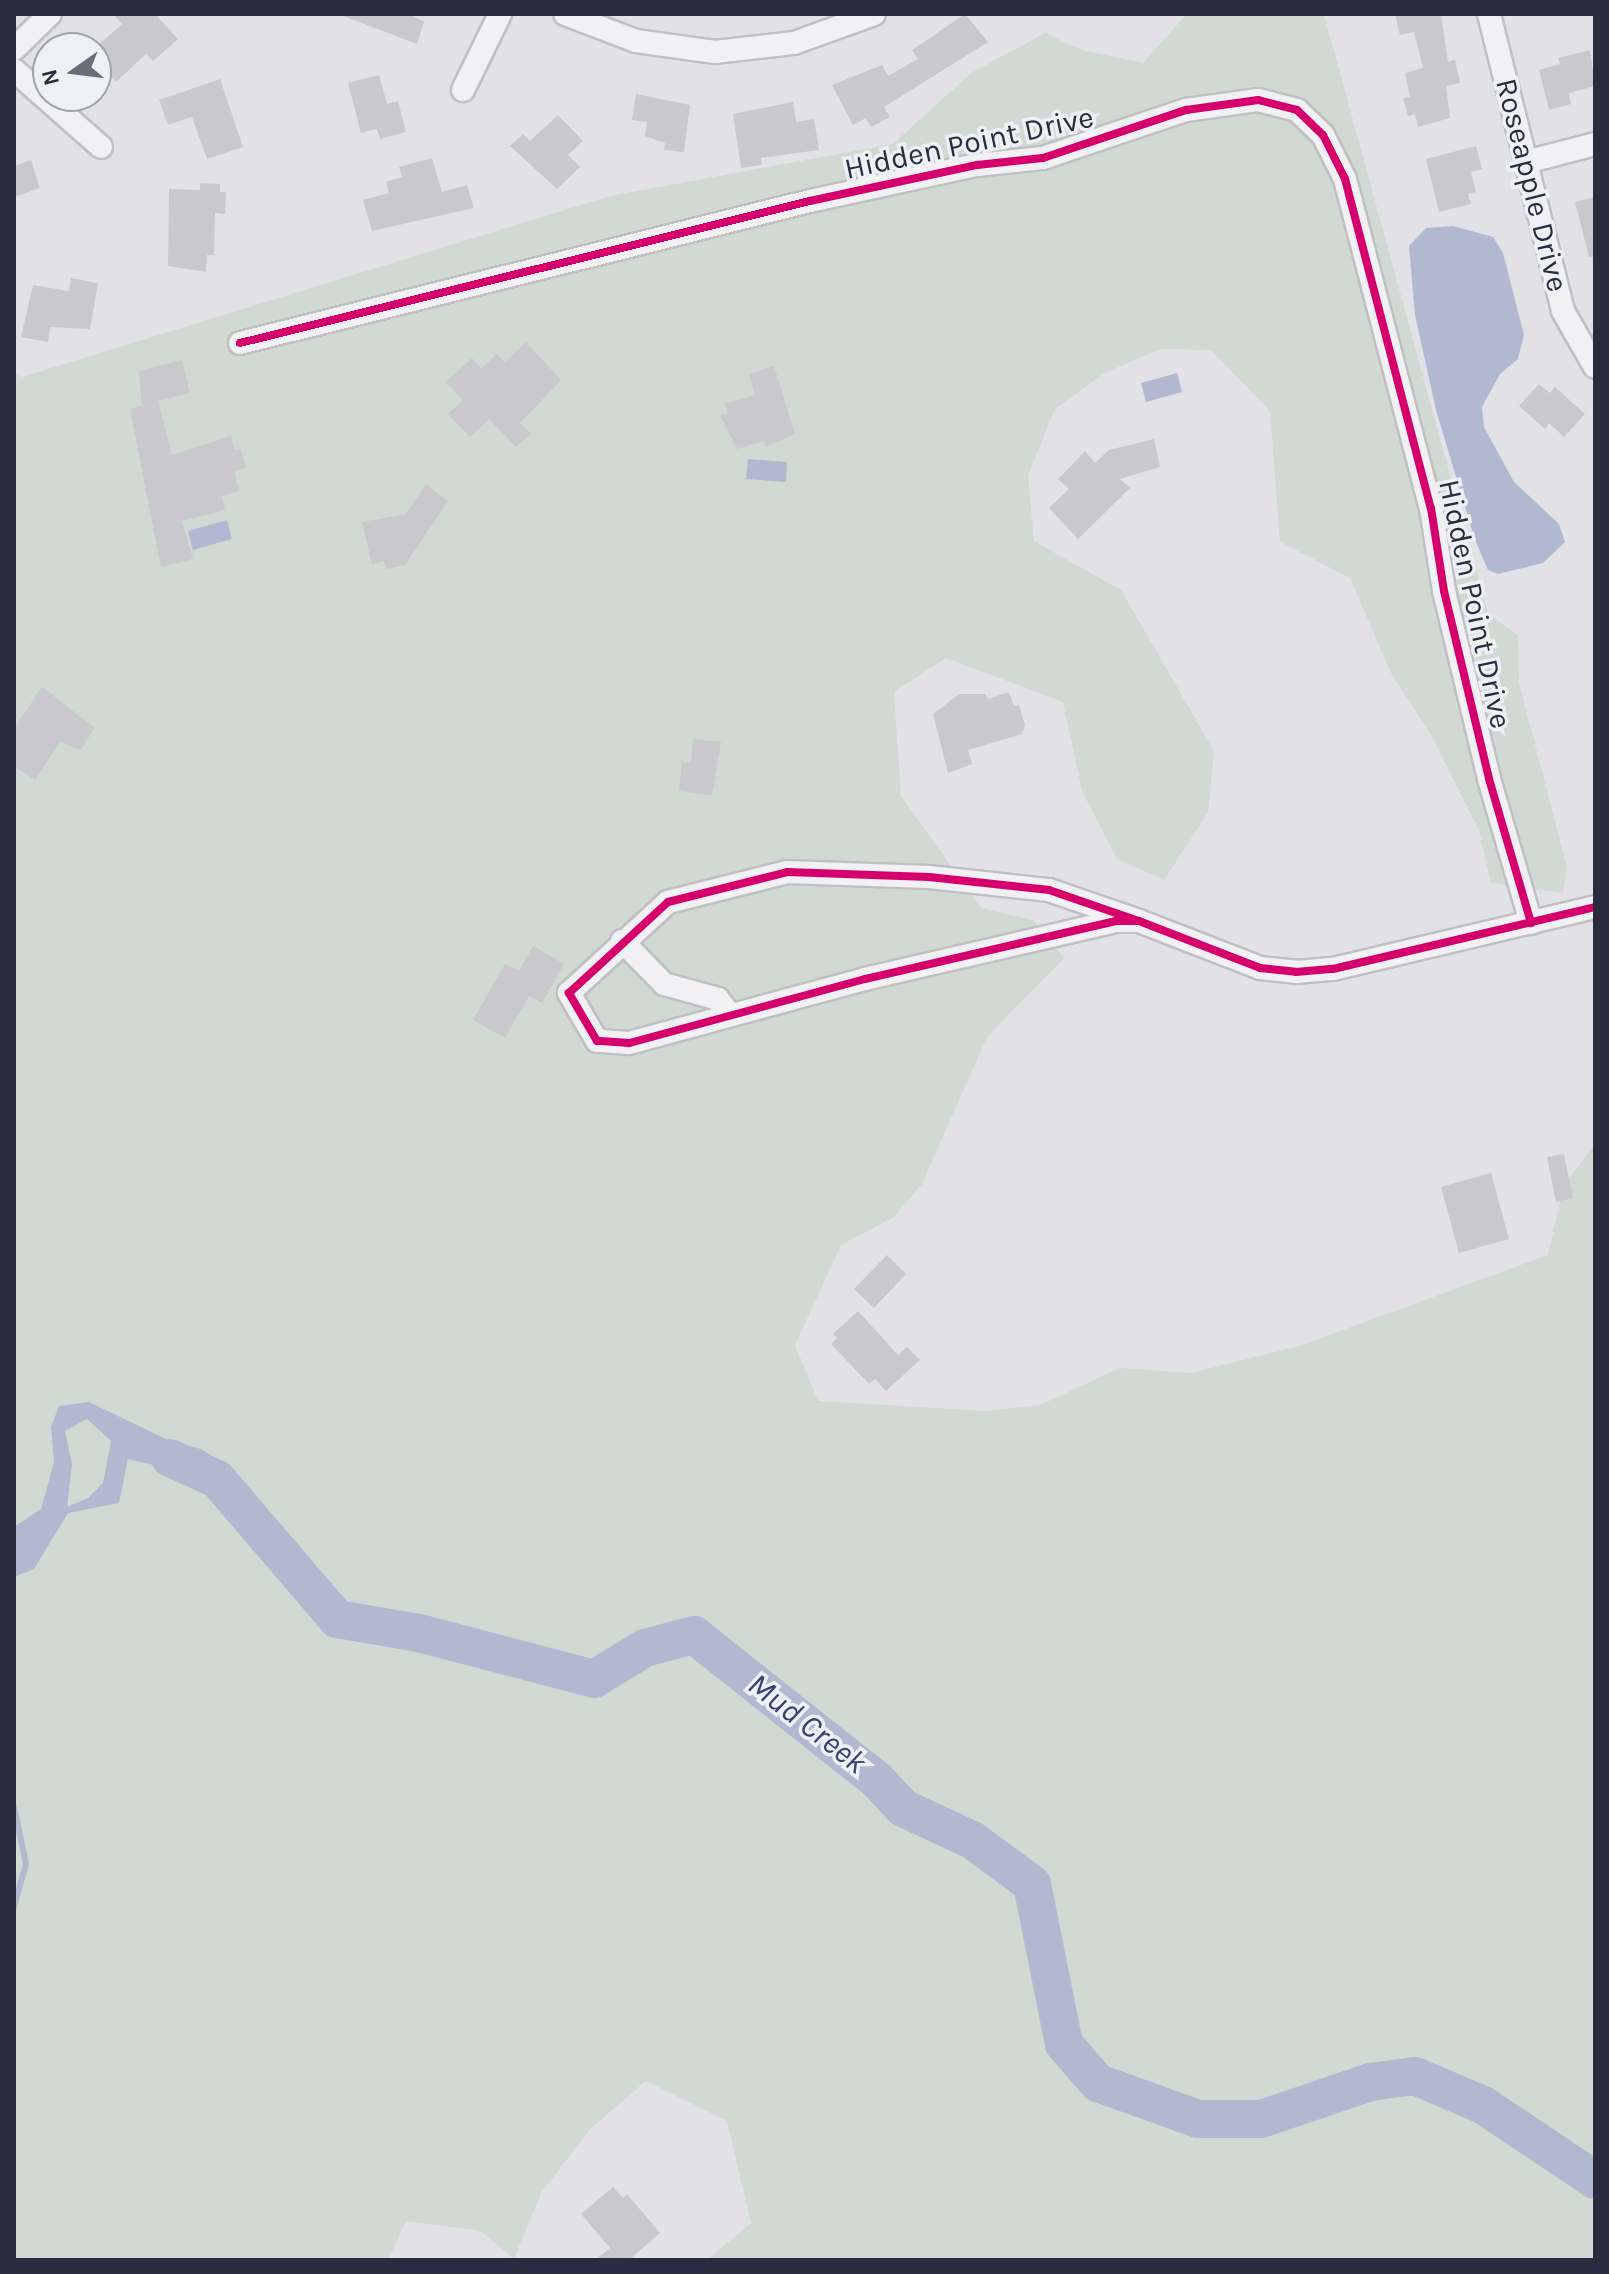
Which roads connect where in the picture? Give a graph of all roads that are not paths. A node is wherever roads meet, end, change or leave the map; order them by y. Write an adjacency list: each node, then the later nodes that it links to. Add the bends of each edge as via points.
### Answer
1 (50, 14): 6 (street)
2 (500, 14): 8 (street)
3 (565, 14): 4 (street, via 636,41 715,52 794,43)
4 (874, 14)
5 (1489, 14): 11 (street, Roseapple Drive)
6 (14, 49)
7 (14, 70): 10 (street)
8 (463, 90)
9 (1595, 144): 11 (street)
10 (101, 147)
11 (1526, 162): 13 (street, Roseapple Drive, via 1563,311)
12 (240, 343): 16 (street, Hidden Point Drive, via 796,205 977,165 1043,158 1186,110 1258,100 1297,110 1323,135 1345,179 1431,508 1444,591 1489,779)
13 (1589, 359)
14 (1595, 907): 16 (street)
15 (1139, 921): 16 (street, via 1260,968 1304,972); 17 (street, via 1049,890 929,877 787,872 668,902); 18 (street, via 1116,921)
16 (1531, 923)
17 (622, 941): 18 (street, via 664,984 718,999); 18 (street, via 569,993 597,1041 629,1043)
18 (730, 1015)

